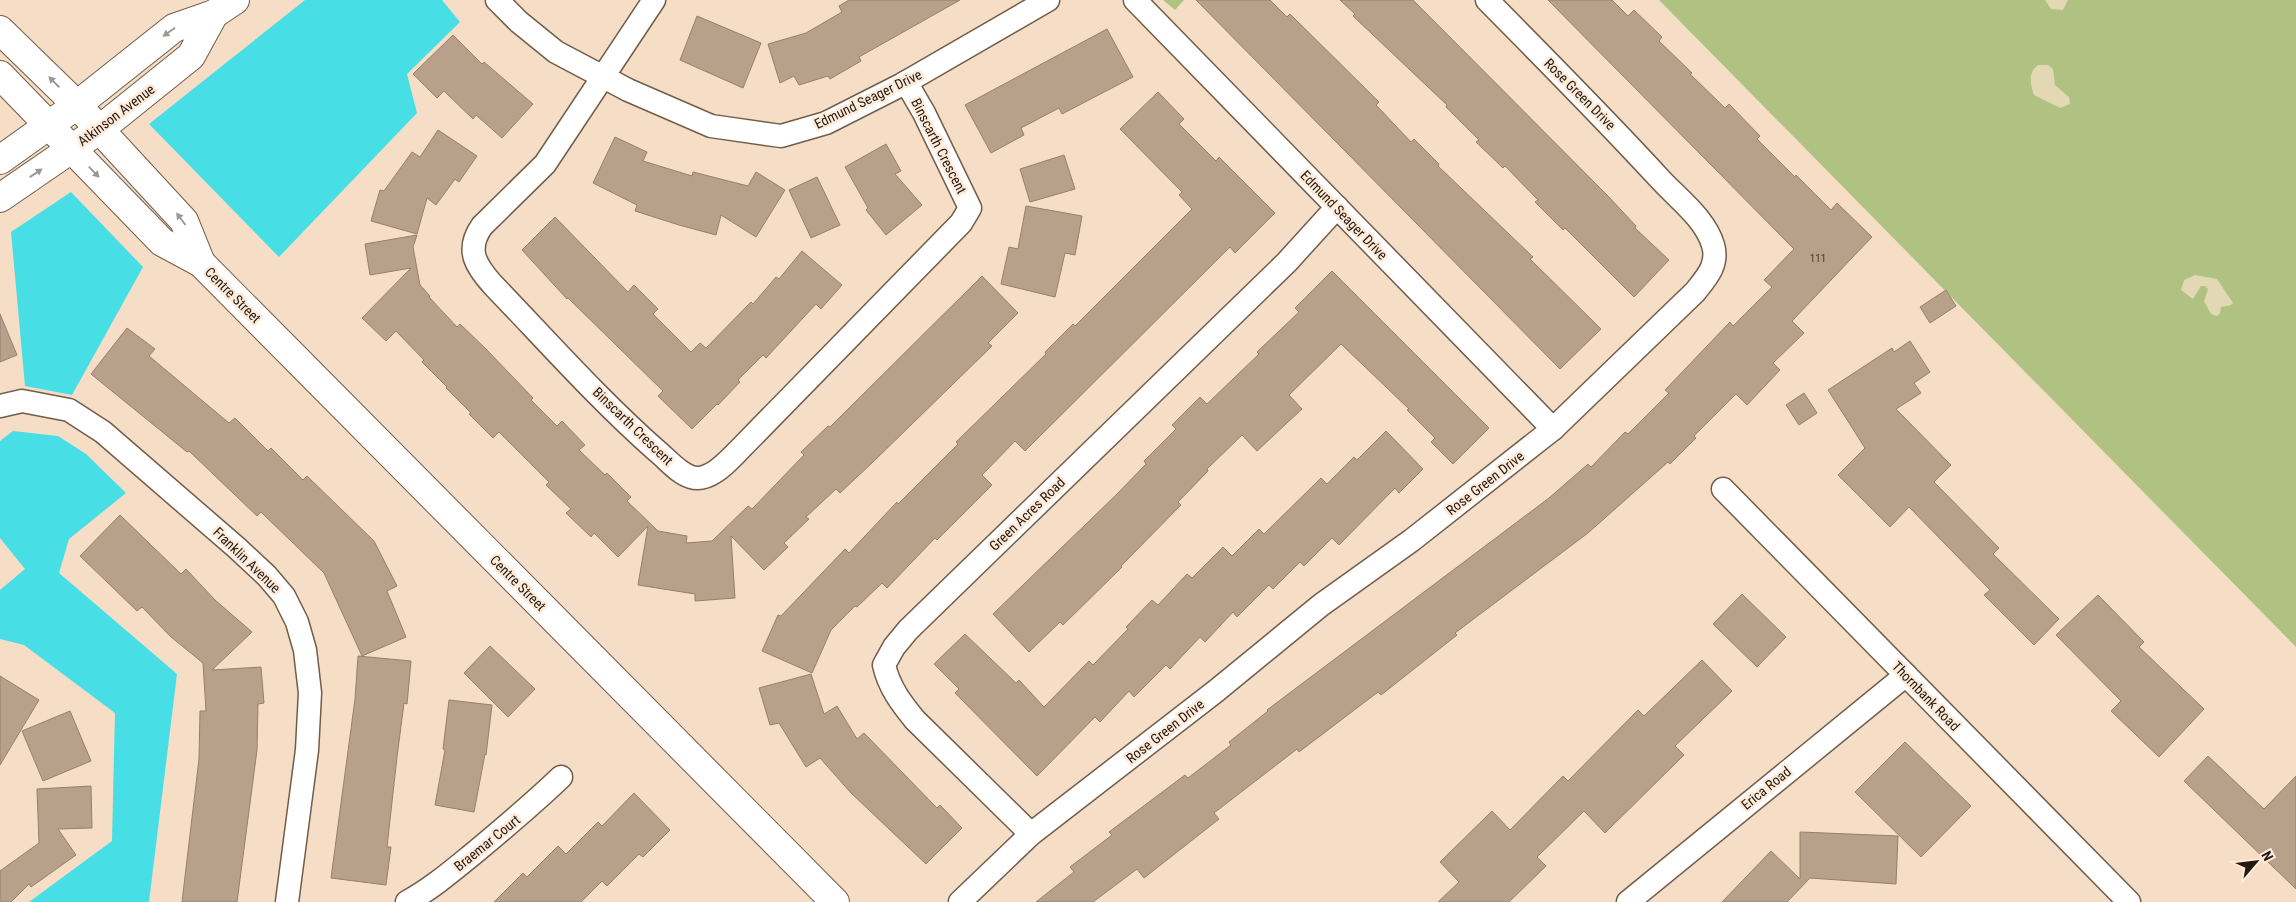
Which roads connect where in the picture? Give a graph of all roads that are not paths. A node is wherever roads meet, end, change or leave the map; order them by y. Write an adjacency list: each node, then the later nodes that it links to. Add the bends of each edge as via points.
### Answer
1 (497, 0): 9 (street, Edmund Seager Drive, via 556,52)
2 (654, 0): 9 (street)
3 (1048, 0): 10 (street, Edmund Seager Drive)
4 (1135, 0): 17 (street, Edmund Seager Drive)
5 (1487, 0): 20 (street, Rose Green Drive, via 1623,137 1705,228 1714,247 1713,270 1695,292)
6 (225, 7): 11 (main road, Atkinson Avenue, one-way to 11, via 174,28); 13 (main road, Atkinson Avenue, via 191,56)
7 (0, 30): 11 (main road, Centre Street, one-way to 7)
8 (0, 75): 12 (main road, Centre Street)
9 (604, 76): 10 (street, Edmund Seager Drive, via 628,90 711,126 781,136 826,123); 10 (street, Binscarth Crescent, via 546,164 478,231 473,253 477,267 500,292 642,437 691,477 704,477 719,469 741,448 961,223 970,208)
10 (906, 82)
11 (77, 105): 12 (main road, Atkinson Avenue); 13 (main road, Centre Street)
12 (48, 125): 14 (main road, Centre Street); 15 (main road, Atkinson Avenue)
13 (99, 130): 14 (main road, Atkinson Avenue); 18 (main road, Centre Street, one-way to 13, via 184,221)
14 (71, 149): 16 (main road, Atkinson Avenue, one-way to 14); 18 (main road, Centre Street, one-way to 18, via 162,242)
15 (0, 160)
16 (0, 198)
17 (1337, 208): 20 (street, Edmund Seager Drive); 24 (street, Green Acres Road, via 1287,262 908,630 884,665 898,700 915,720)
18 (201, 263): 27 (main road, Centre Street)
19 (0, 406): 25 (street, Franklin Avenue, via 22,401 69,410 103,432 243,554 284,596 297,622 305,650 310,693 307,750)
20 (1553, 429): 24 (street, Rose Green Drive, via 1321,605 1216,692)
21 (1723, 489): 22 (street, Thornbank Road)
22 (1906, 675): 29 (street, Erica Road); 30 (street, Thornbank Road)
23 (561, 777): 26 (street, Braemar Court, via 526,811 453,871)
24 (1031, 834): 28 (street, Rose Green Drive)
25 (286, 902)
26 (407, 902)
27 (835, 902)
28 (960, 902)
29 (1628, 902)
30 (2129, 902)

